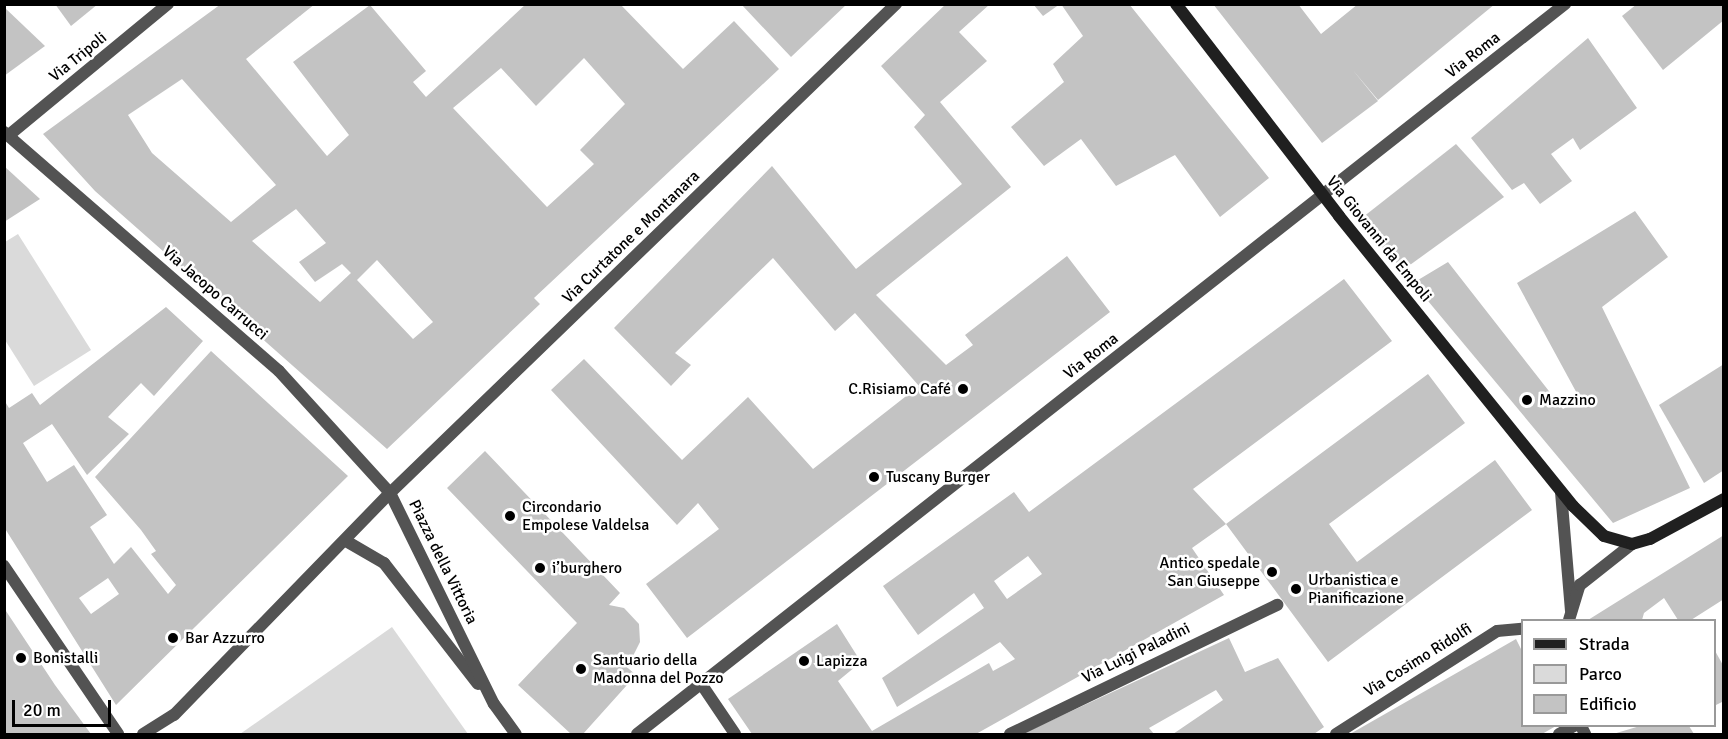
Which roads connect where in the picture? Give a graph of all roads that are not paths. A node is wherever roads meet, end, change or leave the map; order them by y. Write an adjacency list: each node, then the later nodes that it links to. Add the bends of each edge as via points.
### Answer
1 (168, 4): 5 (street, Via Tripoli)
2 (896, 4): 8 (street, Via Curtatone e Montanara)
3 (1176, 4): 6 (main road, Via Giovanni da Empoli)
4 (1565, 4): 6 (street, Via Roma)
5 (7, 133): 8 (street, Via Jacopo Carrucci, via 279,372)
6 (1321, 194): 7 (main road, Via Giovanni da Empoli); 16 (street, Via Roma)
7 (1561, 492): 11 (main road, Via Giovanni da Empoli, via 1604,536); 14 (street)
8 (390, 493): 10 (street, Piazza della Vittoria); 17 (street, Piazza della Vittoria)
9 (1724, 499): 11 (main road)
10 (346, 541): 17 (street, Piazza della Vittoria, via 384,564); 20 (street, Piazza della Vittoria, via 174,715)
11 (1632, 544): 14 (street, via 1580,585)
12 (4, 567): 19 (street)
13 (1277, 605): 24 (street, Via Luigi Paladini)
14 (1570, 616)
15 (1521, 629): 25 (street, Via Cosimo Ridolfi, via 1497,631)
16 (702, 686): 22 (street, Via Roma); 23 (street)
17 (494, 704): 21 (street, Piazza della Vittoria)
18 (1581, 728): 26 (street)
19 (118, 735)
20 (143, 735)
21 (516, 735)
22 (637, 735)
23 (735, 735)
24 (1010, 735)
25 (1336, 735)
26 (1559, 735)

